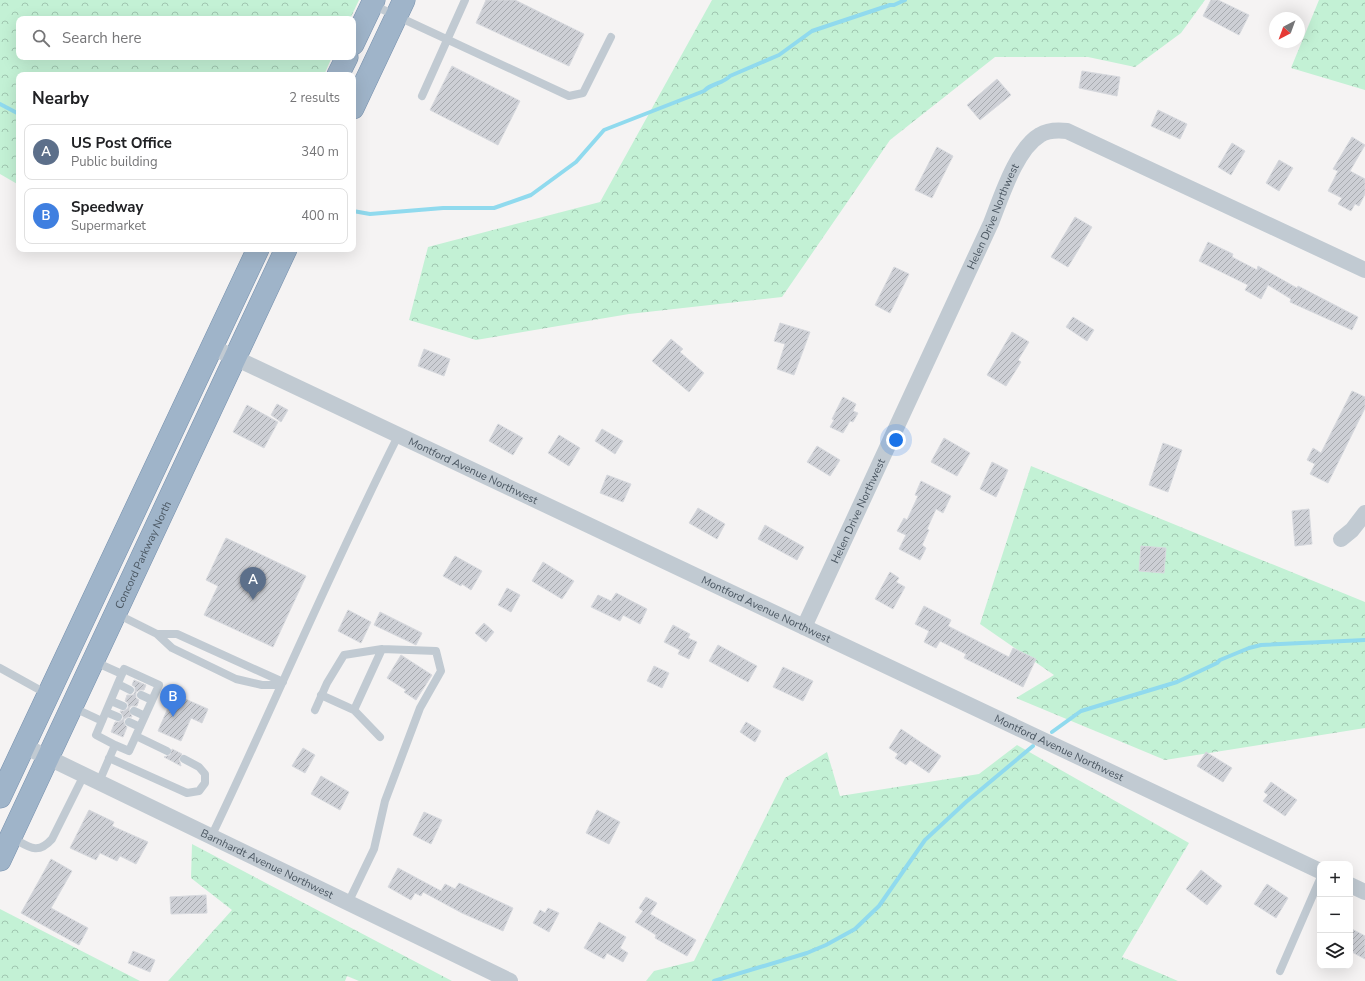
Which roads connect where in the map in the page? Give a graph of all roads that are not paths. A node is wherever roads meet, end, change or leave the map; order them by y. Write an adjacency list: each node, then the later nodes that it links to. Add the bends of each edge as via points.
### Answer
1 (465, 0): 6 (lane)
2 (373, 2): 3 (lane); 5 (highway)
3 (400, 8): 6 (lane); 10 (highway)
4 (611, 37): 6 (lane, via 583,93 568,96)
5 (356, 38)
6 (448, 39): 9 (lane)
7 (346, 60): 8 (highway)
8 (340, 72)
9 (422, 96)
10 (356, 102)
11 (257, 252): 14 (highway)
12 (285, 252): 15 (highway, Concord Parkway North)
13 (1365, 270): 20 (street, Helen Drive Northwest, via 1067,131 1057,130 1039,135 1028,145 1012,172 982,244)
14 (212, 347): 15 (street, Montford Avenue Northwest); 29 (highway)
15 (236, 360): 16 (street, Montford Avenue Northwest); 19 (highway, Concord Parkway North)
16 (398, 436): 20 (street, Montford Avenue Northwest); 26 (lane)
17 (1365, 513): 18 (street)
18 (1341, 539)
19 (116, 614): 21 (lane); 23 (highway, Concord Parkway North)
20 (804, 627): 59 (street, Montford Avenue Northwest)
21 (157, 634): 26 (lane, via 177,634); 26 (lane, via 172,648 236,679 262,685)
22 (382, 649): 31 (lane, via 344,655); 37 (lane); 63 (lane, via 436,651 442,671 420,708 385,801 374,849)
23 (93, 661): 25 (lane); 35 (highway, Concord Parkway North)
24 (0, 668): 29 (lane)
25 (122, 674): 27 (lane); 32 (lane, via 124,669 159,685)
26 (284, 682): 56 (lane)
27 (118, 684): 28 (lane); 33 (lane)
28 (130, 690)
29 (48, 694): 48 (highway)
30 (141, 695): 32 (lane)
31 (321, 695): 36 (lane); 37 (lane)
32 (152, 700): 40 (lane)
33 (111, 701): 34 (lane); 39 (lane)
34 (122, 706)
35 (72, 707): 42 (lane); 50 (highway, Concord Parkway North)
36 (315, 710)
37 (354, 710): 46 (lane)
38 (134, 711): 40 (lane)
39 (106, 712): 41 (lane); 42 (lane)
40 (145, 716): 44 (lane)
41 (118, 717)
42 (102, 721): 47 (lane, via 96,735)
43 (129, 722): 44 (lane)
44 (140, 727): 45 (lane)
45 (136, 736): 47 (lane, via 129,751); 49 (lane)
46 (380, 737)
47 (115, 745): 51 (lane)
48 (24, 746): 50 (street, Barnhardt Avenue Northwest); 55 (highway)
49 (167, 751)
50 (48, 757): 53 (street, Barnhardt Avenue Northwest); 57 (highway, Concord Parkway North)
51 (109, 758): 52 (lane, via 187,793 199,791 205,783 205,774 199,767); 54 (lane)
52 (184, 759)
53 (84, 775): 54 (street, Barnhardt Avenue Northwest); 57 (lane, via 52,839 44,848 35,849)
54 (99, 782): 56 (street, Barnhardt Avenue Northwest)
55 (0, 797)
56 (212, 835): 63 (street, Barnhardt Avenue Northwest)
57 (11, 837): 58 (highway, Concord Parkway North)
58 (0, 860)
59 (1317, 870)
60 (1317, 886): 64 (lane)
61 (1353, 886): 62 (street)
62 (1365, 892)
63 (348, 901): 65 (street, Barnhardt Avenue Northwest)
64 (1280, 971)
65 (510, 981)

